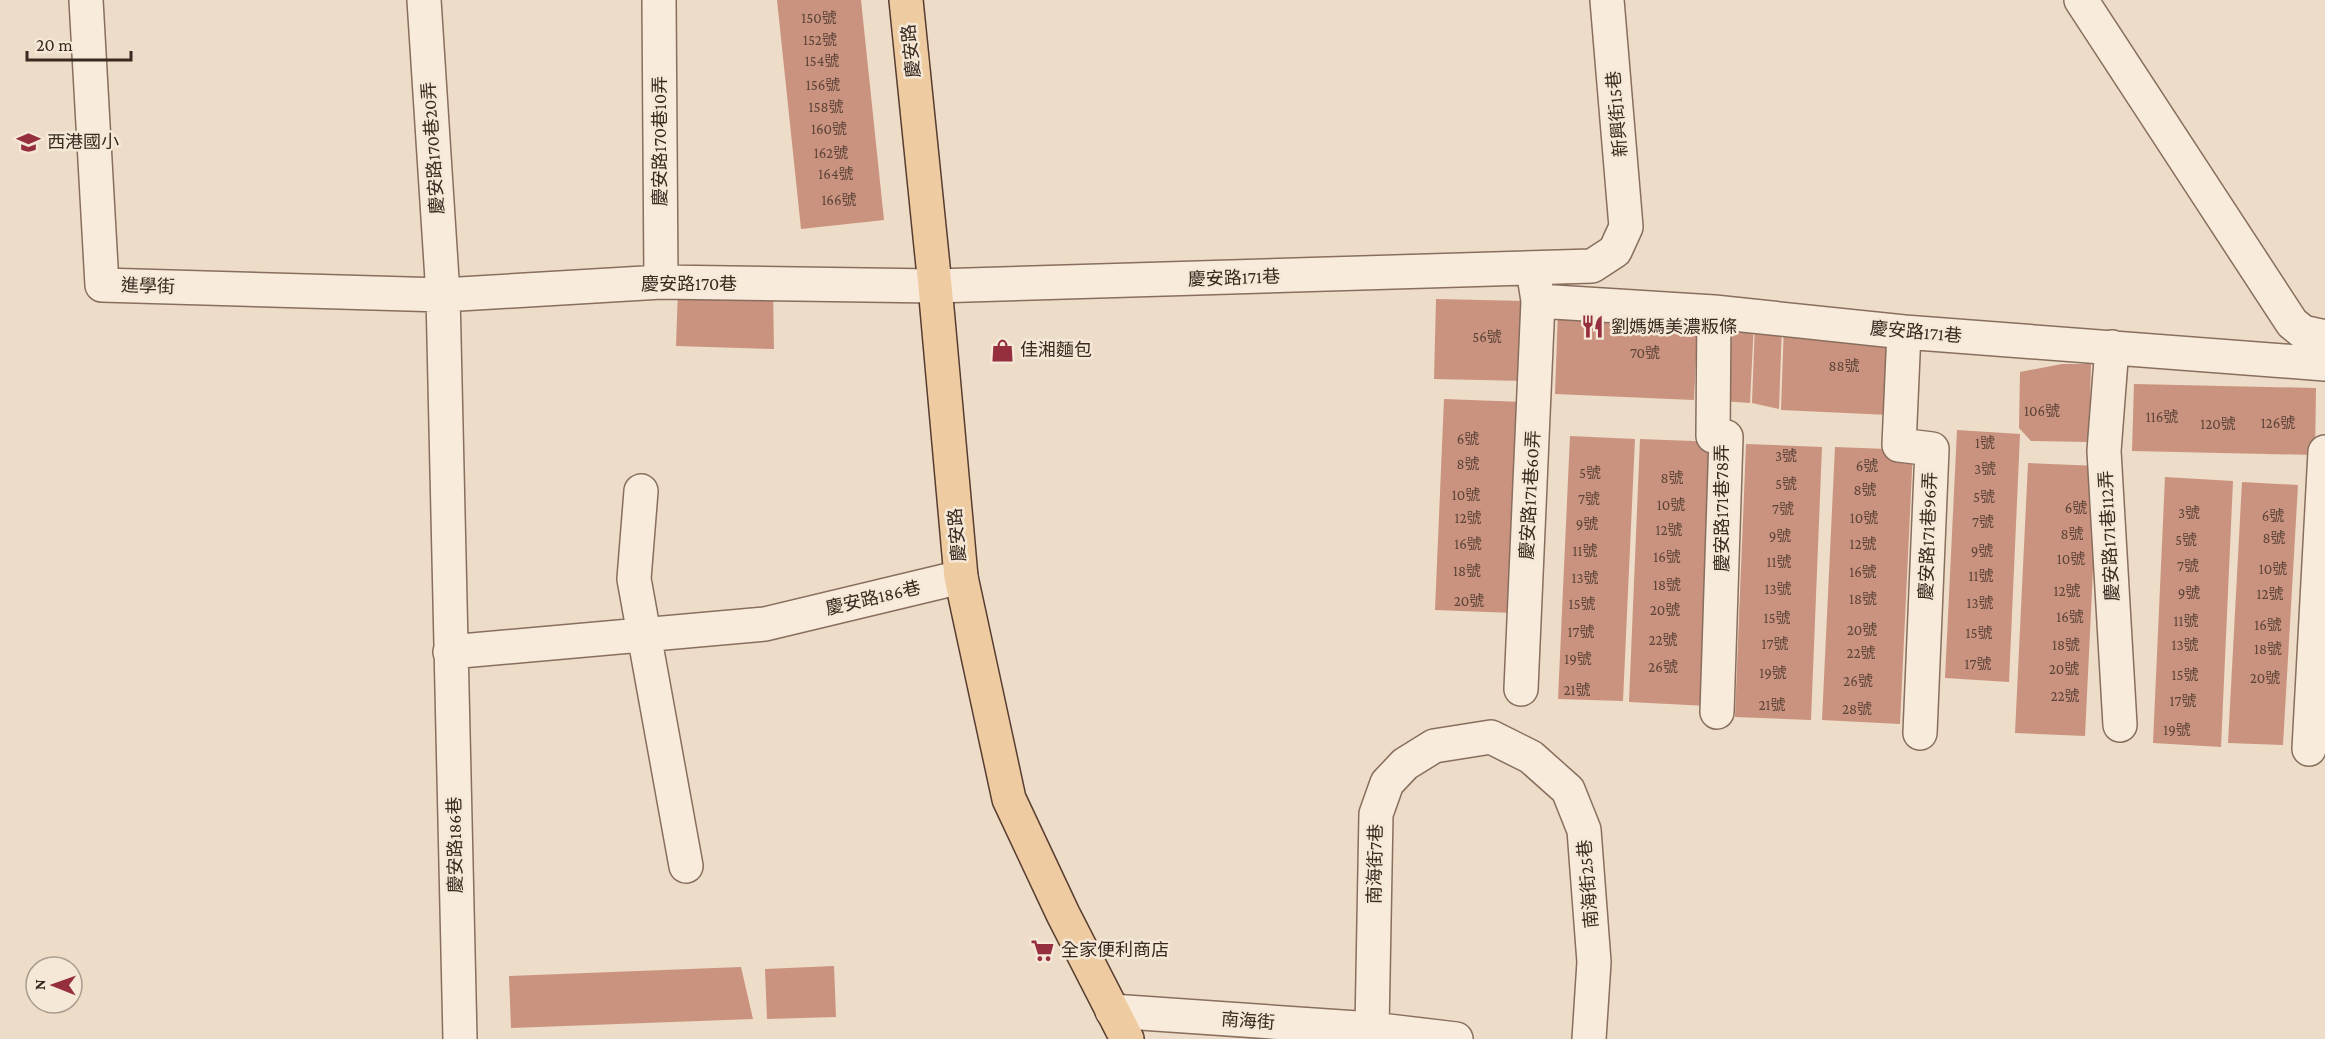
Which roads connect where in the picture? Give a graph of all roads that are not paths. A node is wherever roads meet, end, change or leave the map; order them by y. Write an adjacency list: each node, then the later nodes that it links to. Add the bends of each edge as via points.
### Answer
1 (86, 0): 11 (street, 進學街, via 102,285)
2 (424, 0): 11 (street, 慶安路170巷20弄)
3 (659, 0): 8 (street, 慶安路170巷10弄)
4 (906, 0): 10 (main road, 慶安路)
5 (1607, 0): 7 (street, 新興街15巷, via 1626,227 1615,251)
6 (2081, 0): 14 (street, via 2292,323 2303,332)
7 (1592, 266): 9 (street, 慶安路171巷)
8 (661, 282): 10 (street, 慶安路170巷); 11 (street, 慶安路170巷)
9 (1535, 285): 10 (street, 慶安路171巷); 12 (street, 慶安路171巷); 22 (street, 慶安路171巷60弄)
10 (935, 286): 19 (main road, 慶安路)
11 (443, 295): 21 (street, 慶安路186巷)
12 (1714, 312): 13 (street, 慶安路171巷); 23 (street, 慶安路171巷78弄, via 1713,436 1726,436)
13 (1904, 332): 15 (street, 慶安路171巷); 25 (street, 慶安路171巷96弄, via 1899,445 1932,449)
14 (2325, 337)
15 (2112, 347): 16 (street, 慶安路171巷); 24 (street, 慶安路171巷112弄, via 2104,451)
16 (2325, 364)
17 (2325, 452): 27 (street)
18 (641, 490): 20 (street, via 634,579)
19 (960, 577): 20 (street, 慶安路186巷, via 765,624); 29 (main road, 慶安路, via 1009,799)
20 (643, 634): 21 (street, 慶安路186巷); 28 (street)
21 (450, 652): 31 (street, 慶安路186巷)
22 (1521, 689)
23 (1718, 712)
24 (2120, 725)
25 (1920, 733)
26 (1491, 737): 30 (street, 南海街7巷, via 1434,746 1405,764 1387,783 1376,814); 34 (street, 南海街25巷, via 1531,757 1568,790 1584,830 1594,962)
27 (2309, 749)
28 (686, 866)
29 (1112, 1011): 30 (street, 南海街); 32 (main road, 慶安路)
30 (1372, 1029): 33 (street, 南海街)
31 (460, 1039)
32 (1127, 1039)
33 (1456, 1039)
34 (1589, 1039)

